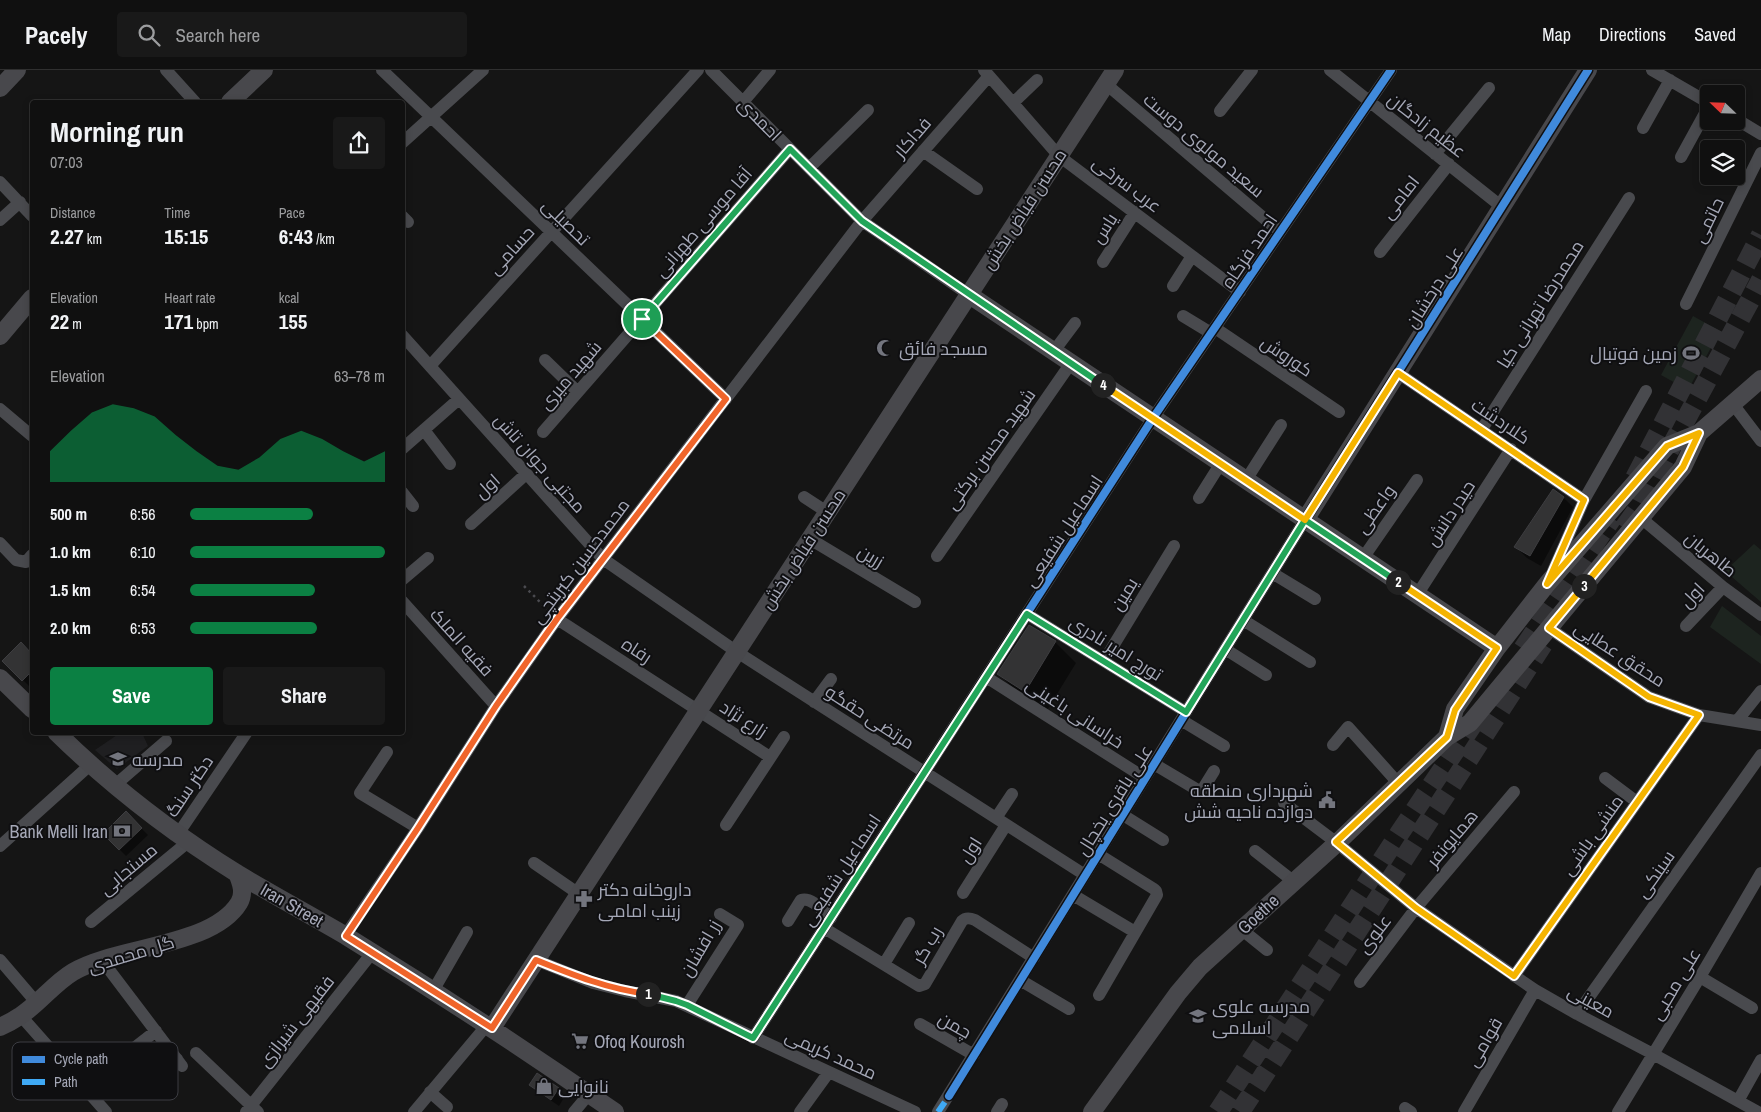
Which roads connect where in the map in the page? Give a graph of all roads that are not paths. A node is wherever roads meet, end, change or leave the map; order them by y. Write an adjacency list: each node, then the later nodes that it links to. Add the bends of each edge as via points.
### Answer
1 (166, 70): 19 (street)
2 (264, 70): 20 (street)
3 (382, 70): 26 (street, تحصیلی)
4 (483, 70): 26 (street)
5 (698, 70): 49 (street, حسامی)
6 (711, 70): 21 (street, احمدی)
7 (770, 70): 21 (street)
8 (1252, 70): 25 (street)
9 (1330, 70): 22 (street, عظیم زادگان)
10 (1391, 70): 22 (street, احمد فزگاه)
11 (1588, 70): 44 (street, علی درخشان)
12 (1652, 70): 16 (street)
13 (986, 73): 23 (street, عرب سرخی); 33 (street, فداکار)
14 (1111, 77): 36 (street, محسن فیاض بخش); 50 (street, سعید مولوی دوست)
15 (1037, 80): 23 (street)
16 (1670, 80): 18 (street); 29 (street)
17 (1489, 88): 35 (street)
18 (1700, 99)
19 (193, 100)
20 (232, 100)
21 (743, 102): 32 (street, احمدی)
22 (1370, 102): 35 (street, عظیم زادگان); 50 (street, احمد فزگاه)
23 (1013, 104): 36 (street, عرب سرخی)
24 (868, 110): 39 (street)
25 (1220, 111)
26 (431, 117): 31 (street); 49 (street, تحصیلی)
27 (1700, 122): 37 (street)
28 (1745, 124): 30 (street)
29 (1643, 128)
30 (1761, 134)
31 (405, 140)
32 (790, 149): 39 (street, احمدی); 60 (street, آقا موسی طهرانی)
33 (924, 150): 41 (street); 48 (street, فداکار)
34 (1761, 153): 58 (street, حاتمی)
35 (1436, 154): 38 (street, عظیم زادگان)
36 (1059, 156): 45 (street, عرب سرخی); 56 (street, محسن فیاض بخش)
37 (1681, 157)
38 (1448, 164): 44 (street, عظیم زادگان); 51 (street, امامی)
39 (809, 168): 48 (street, احمدی)
40 (0, 182): 43 (street)
41 (977, 189)
42 (1629, 198): 80 (street, محمدرضا تهرانی کیا)
43 (20, 202): 46 (street); 47 (street)
44 (1502, 207): 69 (street, علی درخشان)
45 (1135, 212): 52 (street, عرب سرخی); 53 (street, یاس)
46 (30, 214)
47 (0, 220)
48 (862, 221): 56 (street, احمدی); 74 (street, محمدحسین کبریتچی)
49 (551, 232): 60 (street, تحصیلی); 68 (street, حسامی)
50 (1280, 232): 55 (street, احمد فزگاه)
51 (1380, 252)
52 (1192, 256): 54 (street); 55 (street, عرب سرخی)
53 (1102, 262)
54 (1173, 286)
55 (1240, 292): 62 (street, احمد فزگاه)
56 (968, 294): 65 (street, احمدی); 98 (street, محسن فیاض بخش)
57 (30, 300): 63 (street)
58 (1686, 304)
59 (1183, 316): 62 (street)
60 (642, 319): 71 (street, شهید میری); 74 (street, تحصیلی)
61 (1076, 323): 65 (street)
62 (1213, 330): 77 (street, کوروش); 78 (street, احمد فزگاه)
63 (0, 336)
64 (405, 338): 68 (street, مجتبی جوان تاش)
65 (1054, 352): 67 (street, احمدی)
66 (545, 360): 71 (street)
67 (1071, 363): 78 (street, احمدی); 105 (street, شهید محسن برکتی)
68 (430, 366): 73 (street, مجتبی جوان تاش)
69 (1398, 373): 80 (street, کلاردشت); 100 (street, علی درخشان)
70 (1761, 379): 75 (street, Goethe)
71 (578, 392): 82 (street, شهید میری)
72 (1646, 392): 96 (street)
73 (459, 399): 81 (street); 90 (street, مجتبی جوان تاش)
74 (726, 399): 109 (street, محمدحسین کبریتچی)
75 (1733, 404): 83 (street, Goethe); 85 (street)
76 (0, 409): 84 (street)
77 (1340, 412)
78 (1153, 418): 89 (street, احمدی); 118 (street, اسماعیل شفیعی)
79 (1281, 425): 91 (street)
80 (1482, 429): 87 (street, کلاردشت)
81 (424, 430): 86 (street); 88 (street)
82 (543, 432)
83 (1699, 433): 99 (street, Goethe, via 1683,467); 112 (street, Goethe, via 1667,446)
84 (30, 434)
85 (1761, 441)
86 (405, 446)
87 (1511, 449): 96 (street, کلاردشت); 114 (street, حیدر دانش)
88 (450, 464)
89 (1221, 464): 91 (street, احمدی); 95 (street)
90 (526, 474): 101 (street, اول); 109 (street, مجتبی جوان تاش)
91 (1246, 480): 100 (street, احمدی)
92 (1417, 480): 108 (street, واعظی)
93 (405, 496): 97 (street)
94 (804, 497): 98 (street)
95 (1199, 498)
96 (1584, 500): 112 (street)
97 (413, 506)
98 (827, 512): 102 (street, محسن فیاض بخش)
99 (1640, 518): 113 (street, طاهریان); 123 (street, Goethe)
100 (1305, 520): 108 (street, احمدی); 110 (street, علی باقری یخچال)
101 (470, 524)
102 (810, 540): 116 (street, زرین); 126 (street, محسن فیاض بخش)
103 (0, 543): 106 (street, via 19,562)
104 (1174, 546): 127 (street, یمین)
105 (937, 556)
106 (30, 558)
107 (428, 558): 111 (street)
108 (1363, 558): 114 (street, احمدی)
109 (603, 560): 120 (street, محمدحسین کبریتچی); 126 (street, مجتبی جوان تاش)
110 (1272, 573): 115 (street); 121 (street, علی باقری یخچال)
111 (405, 577)
112 (1547, 584): 124 (street, Goethe)
113 (1723, 587): 119 (street, طاهریان); 122 (street, اول)
114 (1417, 595): 124 (street, احمدی)
115 (1315, 599)
116 (915, 602)
117 (405, 606): 138 (street, فقیه الملک)
118 (1027, 614): 127 (street, تورج امیر نادری); 131 (street, اسماعیل شفیعی)
119 (1761, 615)
120 (557, 619): 138 (street, محمدحسین کبریتچی); 139 (street, رفاه)
121 (1243, 620): 125 (street, علی باقری یخچال); 128 (street)
122 (1686, 626)
123 (1549, 628): 134 (street, Goethe); 140 (street, محقق عطایی, via 1649,697)
124 (1497, 648): 129 (street, Goethe)
125 (1225, 649): 130 (street); 141 (street, علی باقری یخچال)
126 (737, 652): 137 (street, مرتضی حقگو); 139 (street, محسن فیاض بخش)
127 (1104, 661): 141 (street, تورج امیر نادری)
128 (1310, 662)
129 (1485, 665): 134 (street, via 1493,677); 147 (street, Goethe, via 1455,710)
130 (1266, 675)
131 (986, 677): 157 (street, اسماعیل شفیعی); 158 (street, خراسانی باغینی)
132 (0, 678): 136 (street)
133 (831, 678): 137 (street)
134 (1506, 680): 147 (street, Goethe, via 1470,724)
135 (1761, 691): 142 (street)
136 (29, 700)
137 (814, 702): 157 (street, مرتضی حقگو)
138 (496, 706): 169 (street, محمدحسین کبریتچی)
139 (698, 711): 153 (street, زارع نژاد); 182 (street, محسن فیاض بخش)
140 (1699, 715): 142 (street, محقق عطایی); 164 (street, منشی باشی)
141 (1184, 716): 149 (street, تورج امیر نادری); 154 (street, علی باقری یخچال)
142 (1737, 721): 143 (street, محقق عطایی)
143 (1761, 725)
144 (59, 735): 155 (street, Iran Street)
145 (245, 735): 170 (street, دکتر سنگ)
146 (784, 737): 153 (street, زارع نژاد)
147 (1447, 737): 160 (street, Goethe)
148 (166, 741): 161 (street)
149 (1224, 746)
150 (1333, 746): 160 (street, via 1348,727)
151 (387, 752): 169 (street, via 360,793)
152 (1761, 755): 212 (street, سینکی)
153 (770, 757): 168 (street, زارع نژاد)
154 (1154, 764): 156 (street, via 1201,792); 158 (street, علی باقری یخچال)
155 (90, 765): 161 (street, Iran Street); 173 (street)
156 (1214, 771)
157 (925, 772): 167 (street, مرتضی حقگو); 188 (street, اسماعیل شفیعی)
158 (1145, 778): 166 (street, علی باقری یخچال)
159 (1605, 778): 164 (street)
160 (1399, 784): 172 (street, Goethe)
161 (114, 786): 170 (street, Iran Street)
162 (1514, 792): 184 (street, همایونفر)
163 (1012, 794): 167 (street, اول)
164 (1637, 802): 201 (street, منشی باشی)
165 (1284, 803): 172 (street, معینی)
166 (1122, 815): 171 (street); 175 (street, علی باقری یخچال)
167 (1001, 822): 179 (street, مرتضی حقگو); 181 (street, اول)
168 (726, 825)
169 (418, 828): 193 (street, محمدحسین کبریتچی)
170 (183, 838): 178 (street, Iran Street); 187 (street, مستجابی)
171 (1163, 840)
172 (1336, 842): 180 (street, Goethe); 184 (street, معینی)
173 (0, 846)
174 (1254, 851): 180 (street)
175 (1098, 854): 179 (street, علی باقری یخچال); 192 (street, via 1156,891 1157,895)
176 (534, 863): 182 (street)
177 (1761, 872): 202 (street, علی محبی)
178 (237, 873): 193 (street, Iran Street); 197 (street, گل محمدی, via 242,892 239,902 213,926 193,935)
179 (1085, 876): 183 (street, علی باقری یخچال)
180 (1293, 881): 190 (street, Goethe)
181 (963, 893)
182 (579, 894): 199 (street, محسن فیاض بخش)
183 (1073, 895): 192 (street); 196 (street, علی باقری یخچال)
184 (1416, 908): 201 (street, معینی); 204 (street, علوی)
185 (720, 914): 209 (street, زر افشان, via 738,925)
186 (788, 921): 188 (street, via 801,900 806,898)
187 (91, 922)
188 (828, 923): 200 (street, رب گر); 218 (street, اسماعیل شفیعی)
189 (909, 923): 200 (street)
190 (1241, 929): 194 (street); 240 (street, Goethe, via 1200,967 1178,993)
191 (467, 932): 206 (street)
192 (1136, 932): 207 (street)
193 (346, 936): 195 (street, Iran Street)
194 (1267, 950)
195 (372, 953): 206 (street, Iran Street); 233 (street, فقیهی شیرازی)
196 (1034, 958): 200 (street, رب گر, via 970,918 962,921 923,986); 203 (street, علی باقری یخچال)
197 (101, 959): 208 (street, گل محمدی, via 72,972); 217 (street)
198 (0, 960): 208 (street)
199 (536, 960): 209 (street, محمد کریمی, via 593,983); 215 (street, محسن فیاض بخش)
200 (884, 964)
201 (1514, 976): 205 (street, معینی)
202 (1700, 977): 210 (street); 223 (street, علی محبی)
203 (1020, 980): 211 (street); 224 (street, علی باقری یخچال)
204 (1360, 982)
205 (1535, 990): 212 (street, معینی); 241 (street, قوامی)
206 (433, 991): 215 (street, Iran Street)
207 (1099, 994)
208 (36, 1002): 213 (street, گل محمدی)
209 (687, 1005): 218 (street, محمد کریمی)
210 (1752, 1008)
211 (1069, 1009)
212 (1577, 1014): 223 (street, معینی)
213 (21, 1016): 216 (street, گل محمدی); 219 (street)
214 (920, 1024): 224 (street, چمن)
215 (489, 1026): 227 (street); 228 (street, Iran Street)
216 (0, 1027)
217 (156, 1031): 220 (street); 221 (street)
218 (753, 1038): 226 (street, محمد کریمی)
219 (43, 1042)
220 (142, 1042)
221 (165, 1042)
222 (196, 1053): 233 (street)
223 (1653, 1054): 230 (street, معینی); 242 (street, علی محبی)
224 (974, 1055): 239 (street, علی باقری یخچال)
225 (1761, 1060): 230 (street)
226 (829, 1072): 234 (street, محمد کریمی); 238 (street)
227 (430, 1092): 231 (street); 235 (street)
228 (589, 1094): 236 (street); 237 (street, Iran Street)
229 (91, 1100): 232 (street)
230 (1738, 1100): 243 (street, معینی)
231 (447, 1108)
232 (99, 1110)
233 (252, 1110)
234 (912, 1111)
235 (414, 1112)
236 (574, 1112)
237 (615, 1112)
238 (800, 1112)
239 (938, 1112)
240 (1092, 1112)
241 (1464, 1112)
242 (1618, 1112)
243 (1758, 1112)

